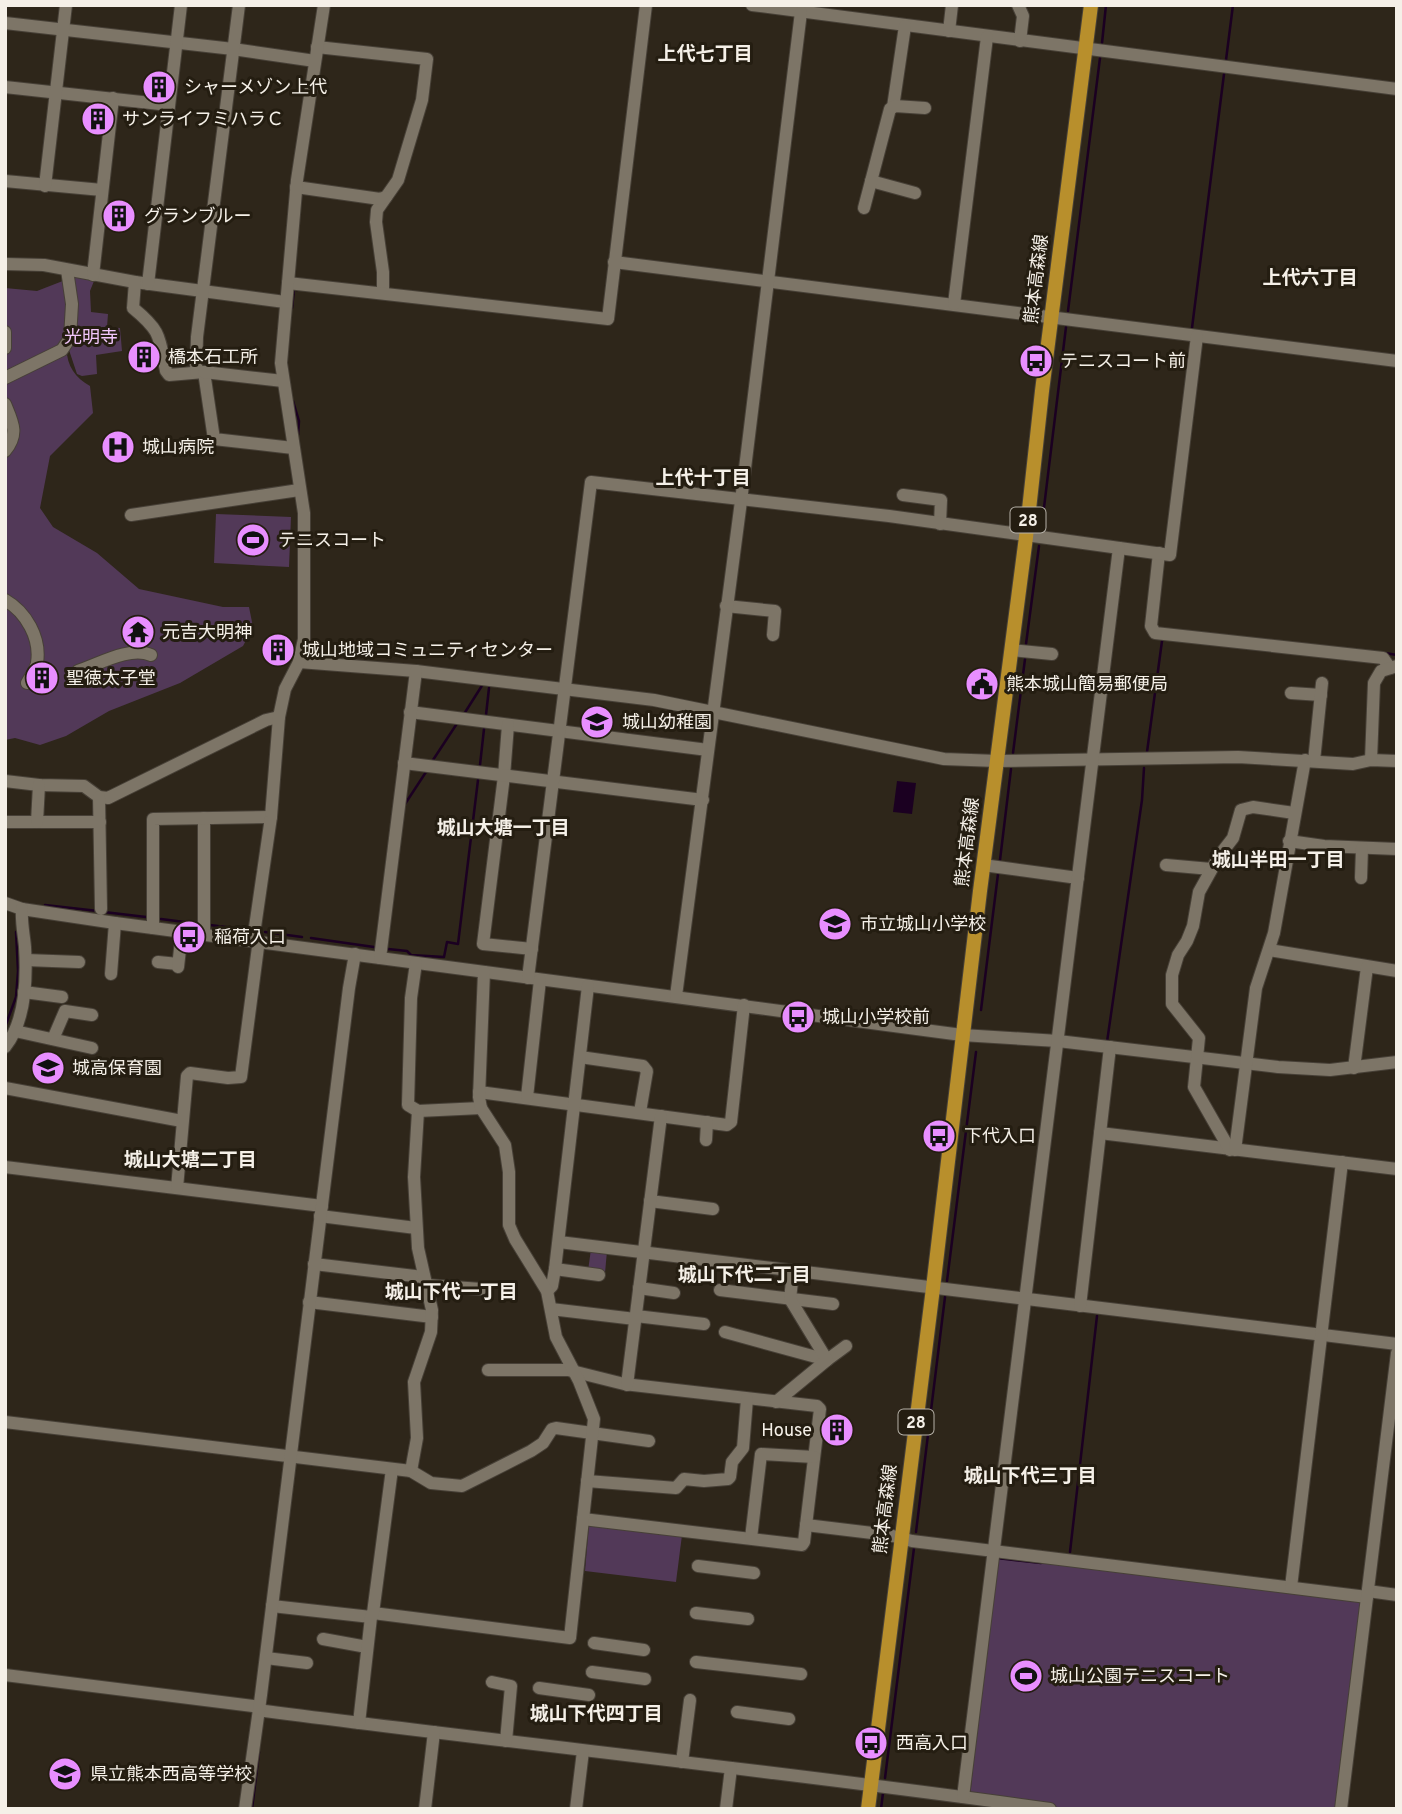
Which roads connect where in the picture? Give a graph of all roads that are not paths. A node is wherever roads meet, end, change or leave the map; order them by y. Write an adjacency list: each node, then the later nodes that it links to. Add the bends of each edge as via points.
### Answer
1 (66, 5): 13 (street)
2 (181, 5): 17 (street)
3 (239, 5): 19 (street)
4 (324, 5): 18 (street)
5 (646, 5): 37 (street)
6 (752, 5): 10 (street)
7 (952, 5): 14 (street)
8 (1017, 5): 16 (street, via 1023,16)
9 (1091, 5): 20 (main road, 熊本高森線 / 28)
10 (801, 12): 12 (street); 41 (street)
11 (5, 23): 13 (street)
12 (905, 26): 14 (street); 27 (street)
13 (63, 30): 17 (street); 24 (street)
14 (949, 31): 15 (street)
15 (987, 37): 16 (street); 47 (street)
16 (1020, 41): 20 (street)
17 (176, 44): 19 (street); 26 (street)
18 (317, 47): 21 (street); 35 (street, via 427,59 422,100 398,180)
19 (233, 49): 21 (street); 44 (street)
20 (1086, 49): 23 (street); 48 (main road, 熊本高森線 / 28)
21 (315, 61): 32 (street)
22 (5, 87): 24 (street)
23 (1397, 89)
24 (56, 92): 25 (street); 31 (street)
25 (113, 98): 26 (street); 33 (street)
26 (169, 105): 42 (street)
27 (892, 107): 28 (street); 30 (street)
28 (925, 108)
29 (5, 181): 31 (street)
30 (871, 181): 34 (street); 36 (street)
31 (45, 186): 33 (street)
32 (296, 187): 35 (street); 43 (street)
33 (102, 190): 40 (street)
34 (915, 193)
35 (386, 197): 45 (street, via 377,210 376,222)
36 (864, 208)
37 (614, 262): 41 (street); 45 (street, via 608,319)
38 (5, 264): 39 (street)
39 (67, 270): 40 (street); 54 (street, via 72,304 69,338 62,350)
40 (93, 275): 42 (street)
41 (768, 282): 47 (street); 61 (street)
42 (141, 283): 44 (street); 53 (street, via 133,309 158,332 166,370 169,374)
43 (288, 283): 45 (street); 46 (street)
44 (203, 291): 46 (street); 53 (street)
45 (383, 293)
46 (285, 302): 55 (street)
47 (954, 304): 48 (street)
48 (1051, 317): 50 (street); 64 (main road, 熊本高森線 / 28)
49 (5, 332): 51 (street)
50 (1197, 336): 52 (street); 66 (street, via 1170,555)
51 (5, 348)
52 (1397, 361)
53 (200, 372): 55 (street); 57 (street, via 215,439)
54 (5, 378)
55 (283, 380): 57 (street)
56 (5, 404): 58 (street, via 15,431)
57 (293, 448): 59 (street)
58 (5, 451)
59 (299, 490): 62 (street); 73 (street, via 304,513 304,639)
60 (902, 495): 63 (street, via 941,500)
61 (741, 501): 63 (street); 68 (street); 78 (street, via 591,482)
62 (131, 515)
63 (940, 524): 64 (street)
64 (1026, 537): 65 (street); 70 (main road, 熊本高森線 / 28)
65 (1119, 548): 66 (street); 86 (street)
66 (1159, 553): 74 (street, via 1151,626 1156,633 1383,658)
67 (5, 600): 77 (street, via 31,627 37,664)
68 (726, 606): 69 (street, via 775,611); 81 (street)
69 (773, 635)
70 (1011, 650): 71 (street); 88 (main road, 熊本高森線 / 28)
71 (1052, 654)
72 (151, 655): 75 (street, via 134,652)
73 (299, 662): 76 (street); 82 (street, via 285,689)
74 (1393, 667): 87 (street, via 1379,673 1374,683)
75 (78, 671)
76 (416, 671): 78 (street); 80 (street)
77 (27, 683)
78 (564, 690): 81 (street, via 654,700); 84 (street)
79 (1291, 692): 89 (street, via 1321,689)
80 (410, 712): 83 (street); 91 (street)
81 (712, 713): 85 (street); 88 (street, via 944,759)
82 (279, 717): 96 (street, via 112,797); 99 (street)
83 (508, 725): 84 (street); 92 (street)
84 (559, 731): 85 (street); 94 (street)
85 (708, 750): 97 (street)
86 (1094, 759): 88 (street); 89 (street); 110 (street)
87 (1371, 760): 89 (street, via 1357,764); 90 (street)
88 (997, 761): 107 (main road, 熊本高森線 / 28)
89 (1309, 761): 98 (street)
90 (1397, 761)
91 (404, 763): 92 (street); 123 (street)
92 (505, 776): 94 (street); 120 (street, via 483,944)
93 (5, 781): 95 (street)
94 (553, 782): 97 (street); 120 (street)
95 (39, 785): 96 (street, via 84,786); 102 (street)
96 (99, 797): 103 (street)
97 (703, 800): 135 (street)
98 (1294, 813): 104 (street); 109 (street, via 1244,808 1233,838)
99 (271, 817): 100 (street); 119 (street, via 254,934)
100 (204, 818): 116 (street, via 153,818); 117 (street)
101 (5, 822): 102 (street)
102 (37, 822): 103 (street)
103 (100, 822): 114 (street)
104 (1289, 841): 105 (street); 121 (street)
105 (1362, 848): 106 (street); 111 (street)
106 (1397, 849)
107 (983, 865): 110 (street); 140 (main road, 熊本高森線 / 28)
108 (1166, 865): 109 (street)
109 (1211, 869): 146 (street, via 1199,892 1189,937 1176,959 1171,988 1174,1008 1198,1035)
110 (1078, 878): 142 (street)
111 (1362, 878)
112 (5, 903): 113 (street)
113 (22, 909): 114 (street); 124 (street)
114 (101, 915): 115 (street)
115 (115, 923): 116 (street); 131 (street)
116 (153, 928): 118 (street)
117 (205, 928): 118 (street); 119 (street)
118 (182, 931): 126 (street, via 178,966)
119 (257, 941): 122 (street); 159 (street, via 241,1077 190,1073)
120 (532, 949): 132 (street)
121 (1269, 950): 128 (street); 149 (street, via 1256,988)
122 (355, 954): 123 (street); 170 (street)
123 (380, 958): 127 (street)
124 (26, 960): 125 (street); 134 (street)
125 (79, 962)
126 (158, 962)
127 (416, 963): 130 (street); 156 (street, via 408,1105)
128 (1367, 967): 129 (street); 150 (street)
129 (1397, 971)
130 (484, 972): 132 (street); 152 (street)
131 (111, 974)
132 (534, 979): 133 (street); 153 (street)
133 (589, 986): 135 (street); 147 (street)
134 (24, 992): 136 (street); 139 (street)
135 (676, 996): 137 (street)
136 (62, 998)
137 (744, 1005): 140 (street); 160 (street, via 731,1122)
138 (92, 1016): 141 (street, via 65,1011)
139 (15, 1031): 141 (street); 143 (street)
140 (962, 1035): 142 (street); 179 (main road, 熊本高森線 / 28)
141 (53, 1039): 145 (street)
142 (1058, 1041): 144 (street); 186 (street)
143 (5, 1047)
144 (1110, 1047): 146 (street); 161 (street)
145 (92, 1048)
146 (1196, 1057): 149 (street); 163 (street, via 1194,1087)
147 (580, 1058): 154 (street); 157 (street, via 643,1066)
148 (1397, 1062): 150 (street)
149 (1247, 1063): 150 (street); 163 (street)
150 (1354, 1068)
151 (5, 1088): 159 (street)
152 (479, 1092): 153 (street); 155 (street)
153 (527, 1097): 154 (street)
154 (575, 1103): 157 (street); 172 (street)
155 (481, 1108): 156 (street); 183 (street, via 505,1145 509,1225)
156 (418, 1111): 171 (street)
157 (640, 1112): 158 (street)
158 (661, 1116): 160 (street); 168 (street)
159 (182, 1121): 167 (street)
160 (707, 1122): 162 (street)
161 (1100, 1133): 163 (street); 189 (street)
162 (706, 1140)
163 (1233, 1150): 164 (street)
164 (1342, 1162): 166 (street); 195 (street)
165 (5, 1167): 167 (street)
166 (1397, 1170)
167 (177, 1188): 170 (street)
168 (650, 1201): 169 (street); 173 (street)
169 (713, 1209)
170 (321, 1211): 171 (street); 174 (street)
171 (416, 1228): 178 (street)
172 (558, 1242): 173 (street); 175 (street)
173 (644, 1252): 176 (street); 181 (street)
174 (314, 1264): 178 (street); 187 (street)
175 (555, 1269): 177 (street); 183 (street)
176 (793, 1272): 179 (street); 185 (street)
177 (599, 1275)
178 (425, 1281): 180 (street); 191 (street)
179 (933, 1287): 186 (street); 216 (main road, 熊本高森線 / 28)
180 (481, 1289)
181 (639, 1289): 184 (street); 192 (street)
182 (720, 1290): 185 (street)
183 (547, 1291): 190 (street)
184 (674, 1293)
185 (790, 1299): 188 (street); 199 (street)
186 (1024, 1299): 189 (street); 217 (street)
187 (309, 1302): 191 (street); 208 (street)
188 (833, 1304)
189 (1080, 1306): 195 (street)
190 (551, 1310): 192 (street); 201 (street, via 556,1337)
191 (432, 1317): 211 (street, via 414,1382 417,1438)
192 (635, 1318): 193 (street); 202 (street)
193 (704, 1324)
194 (725, 1332): 199 (street)
195 (1322, 1335): 196 (street); 220 (street)
196 (1397, 1344)
197 (846, 1346): 199 (street)
198 (1397, 1353): 221 (street)
199 (827, 1360): 204 (street)
200 (488, 1370): 201 (street)
201 (574, 1371): 202 (street); 206 (street, via 592,1414)
202 (627, 1385): 203 (street)
203 (747, 1399): 204 (street); 212 (street, via 743,1448 732,1462 728,1479 684,1479 676,1488)
204 (776, 1402): 209 (street, via 820,1409)
205 (5, 1422): 208 (street)
206 (592, 1433): 207 (street); 211 (street, via 552,1429 531,1451 462,1486 431,1483); 212 (street)
207 (649, 1441)
208 (290, 1457): 210 (street); 223 (street)
209 (814, 1457): 214 (street); 215 (street, via 761,1454)
210 (392, 1469): 211 (street); 225 (street)
211 (411, 1471)
212 (587, 1480): 213 (street)
213 (583, 1519): 215 (street); 225 (street, via 570,1638)
214 (806, 1525): 215 (street, via 802,1545); 216 (street)
215 (751, 1538)
216 (901, 1538): 217 (street); 251 (main road, 熊本高森線 / 28)
217 (994, 1551): 220 (street); 252 (street)
218 (698, 1566): 219 (street)
219 (754, 1573)
220 (1291, 1587): 221 (street)
221 (1367, 1594): 222 (street); 259 (street)
222 (1397, 1595)
223 (272, 1606): 225 (street); 231 (street)
224 (696, 1613): 226 (street)
225 (372, 1615): 229 (street)
226 (748, 1619)
227 (323, 1639): 229 (street)
228 (594, 1643): 230 (street)
229 (367, 1647): 245 (street)
230 (644, 1650)
231 (265, 1658): 233 (street); 242 (street)
232 (696, 1662): 235 (street)
233 (307, 1663)
234 (592, 1672): 237 (street)
235 (801, 1674)
236 (5, 1675): 242 (street)
237 (645, 1679)
238 (492, 1682): 247 (street, via 511,1686)
239 (539, 1688): 240 (street)
240 (589, 1695)
241 (690, 1700): 249 (street)
242 (259, 1709): 245 (street); 253 (street)
243 (737, 1712): 244 (street)
244 (789, 1719)
245 (359, 1723): 246 (street)
246 (435, 1732): 247 (street); 254 (street)
247 (506, 1741): 248 (street)
248 (583, 1751): 249 (street); 255 (street)
249 (682, 1762): 250 (street)
250 (731, 1768): 251 (street); 256 (street)
251 (871, 1784): 252 (street); 257 (main road, 熊本高森線 / 28)
252 (963, 1797): 258 (street)
253 (245, 1809)
254 (425, 1809)
255 (576, 1809)
256 (726, 1809)
257 (868, 1809)
258 (1050, 1809)
259 (1341, 1809)

